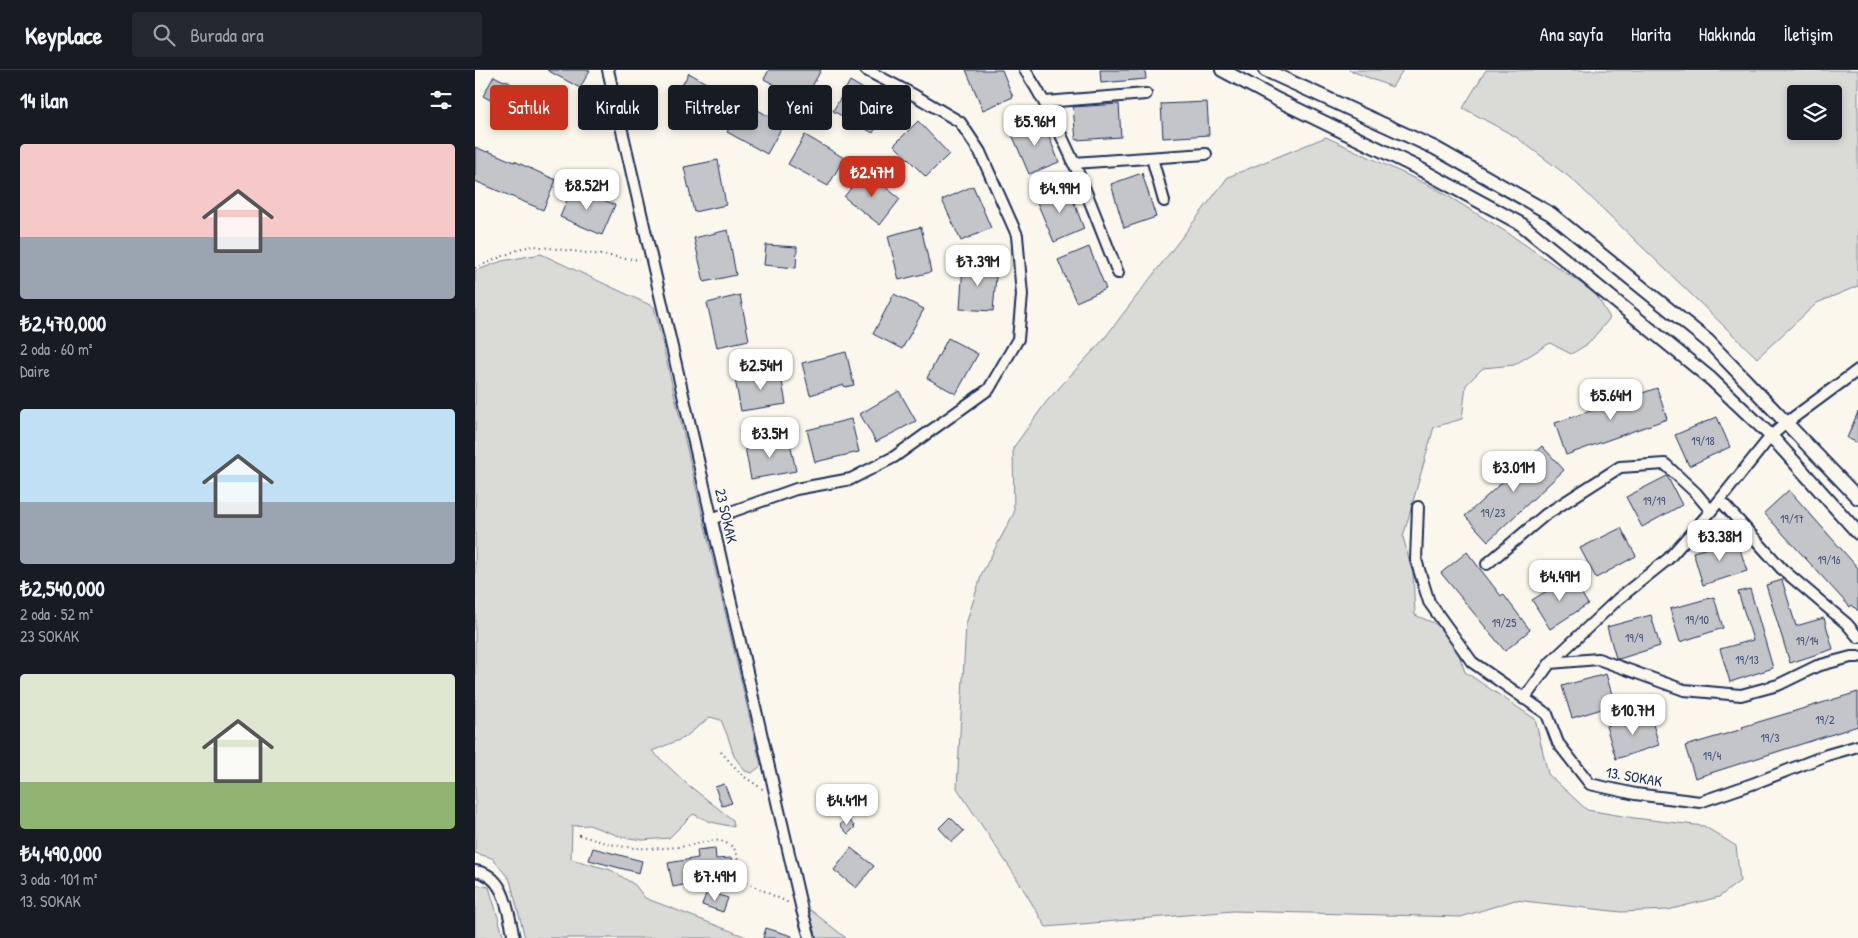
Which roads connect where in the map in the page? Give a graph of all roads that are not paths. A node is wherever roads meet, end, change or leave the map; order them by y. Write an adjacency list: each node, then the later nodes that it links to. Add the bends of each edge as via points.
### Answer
1 (608, 70): 20 (street, 23 SOKAK)
2 (865, 70): 20 (street, via 960,122 980,152 1017,235 1022,295 1018,339 989,389 894,457 851,479 796,489)
3 (1025, 70): 7 (street)
4 (1221, 70): 15 (street, via 1418,168 1521,224 1711,380)
5 (1265, 70): 14 (street, via 1435,148 1551,214 1708,341)
6 (1146, 94): 7 (street)
7 (1045, 102): 10 (street)
8 (1206, 154): 9 (street)
9 (1152, 158): 10 (street); 11 (street)
10 (1073, 163): 12 (street)
11 (1164, 201)
12 (1119, 274)
13 (1858, 370): 14 (street)
14 (1786, 423): 15 (street); 16 (street)
15 (1771, 436): 17 (street); 21 (street)
16 (1858, 498)
17 (1720, 500): 19 (street); 23 (street, via 1782,569)
18 (1419, 506): 26 (street, 13. SOKAK, via 1417,560 1429,602 1472,662)
19 (1711, 511): 22 (street, via 1665,464 1620,467 1545,515); 25 (street, via 1668,559 1618,599)
20 (711, 519): 30 (street, 23 SOKAK)
21 (1858, 533)
22 (1487, 564)
23 (1858, 637)
24 (1858, 658): 25 (street, via 1817,666 1778,685 1741,695 1684,690 1598,660)
25 (1550, 663): 26 (street)
26 (1525, 699): 27 (street, 13. SOKAK, via 1547,714 1558,743 1590,784 1635,794 1700,802)
27 (1858, 746)
28 (475, 871): 29 (street, via 493,878 500,887)
29 (514, 938)
30 (810, 938)

